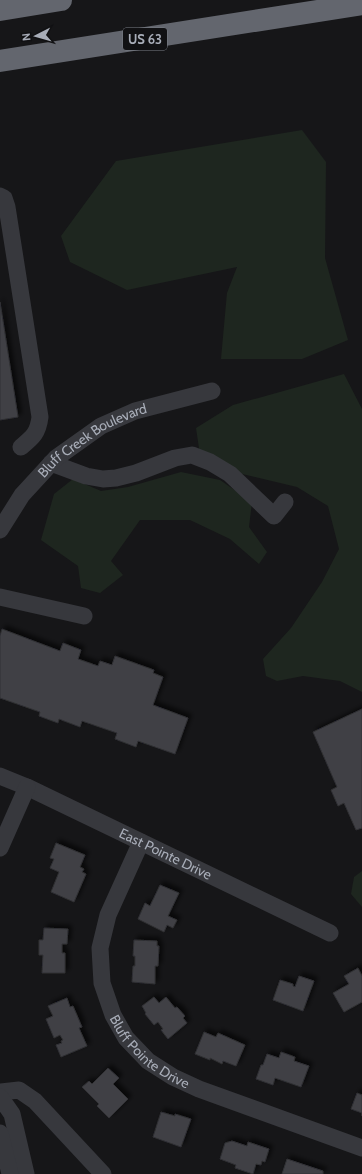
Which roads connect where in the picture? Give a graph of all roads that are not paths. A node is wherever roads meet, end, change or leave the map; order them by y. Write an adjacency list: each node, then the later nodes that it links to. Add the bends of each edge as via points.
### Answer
1 (61, 0): 3 (highway)
2 (362, 4): 4 (highway, US 63)
3 (0, 10)
4 (0, 61)
5 (0, 196): 7 (street, via 4,198 6,207 40,417 33,437)
6 (212, 391): 8 (street, Bluff Creek Boulevard, via 135,411 101,426)
7 (21, 447)
8 (51, 463): 9 (street, via 86,476 103,479 136,473 175,458 192,455 230,474 274,516); 10 (street, Bluff Creek Boulevard, via 22,495)
9 (285, 502)
10 (0, 530)
11 (0, 597): 12 (street)
12 (84, 616)
13 (0, 776): 14 (street, East Pointe Drive)
14 (27, 787): 15 (street, East Pointe Drive); 16 (street)
15 (141, 842): 17 (street, East Pointe Drive); 21 (street, Bluff Pointe Drive, via 108,915 100,948 102,983 113,1015 126,1038 148,1061 173,1077 199,1089)
16 (0, 848)
17 (330, 934)
18 (0, 1092): 24 (street, via 19,1090 35,1102)
19 (0, 1097): 23 (street, via 12,1114)
20 (0, 1132): 22 (street)
21 (362, 1148)
22 (10, 1174)
23 (26, 1174)
24 (103, 1174)

